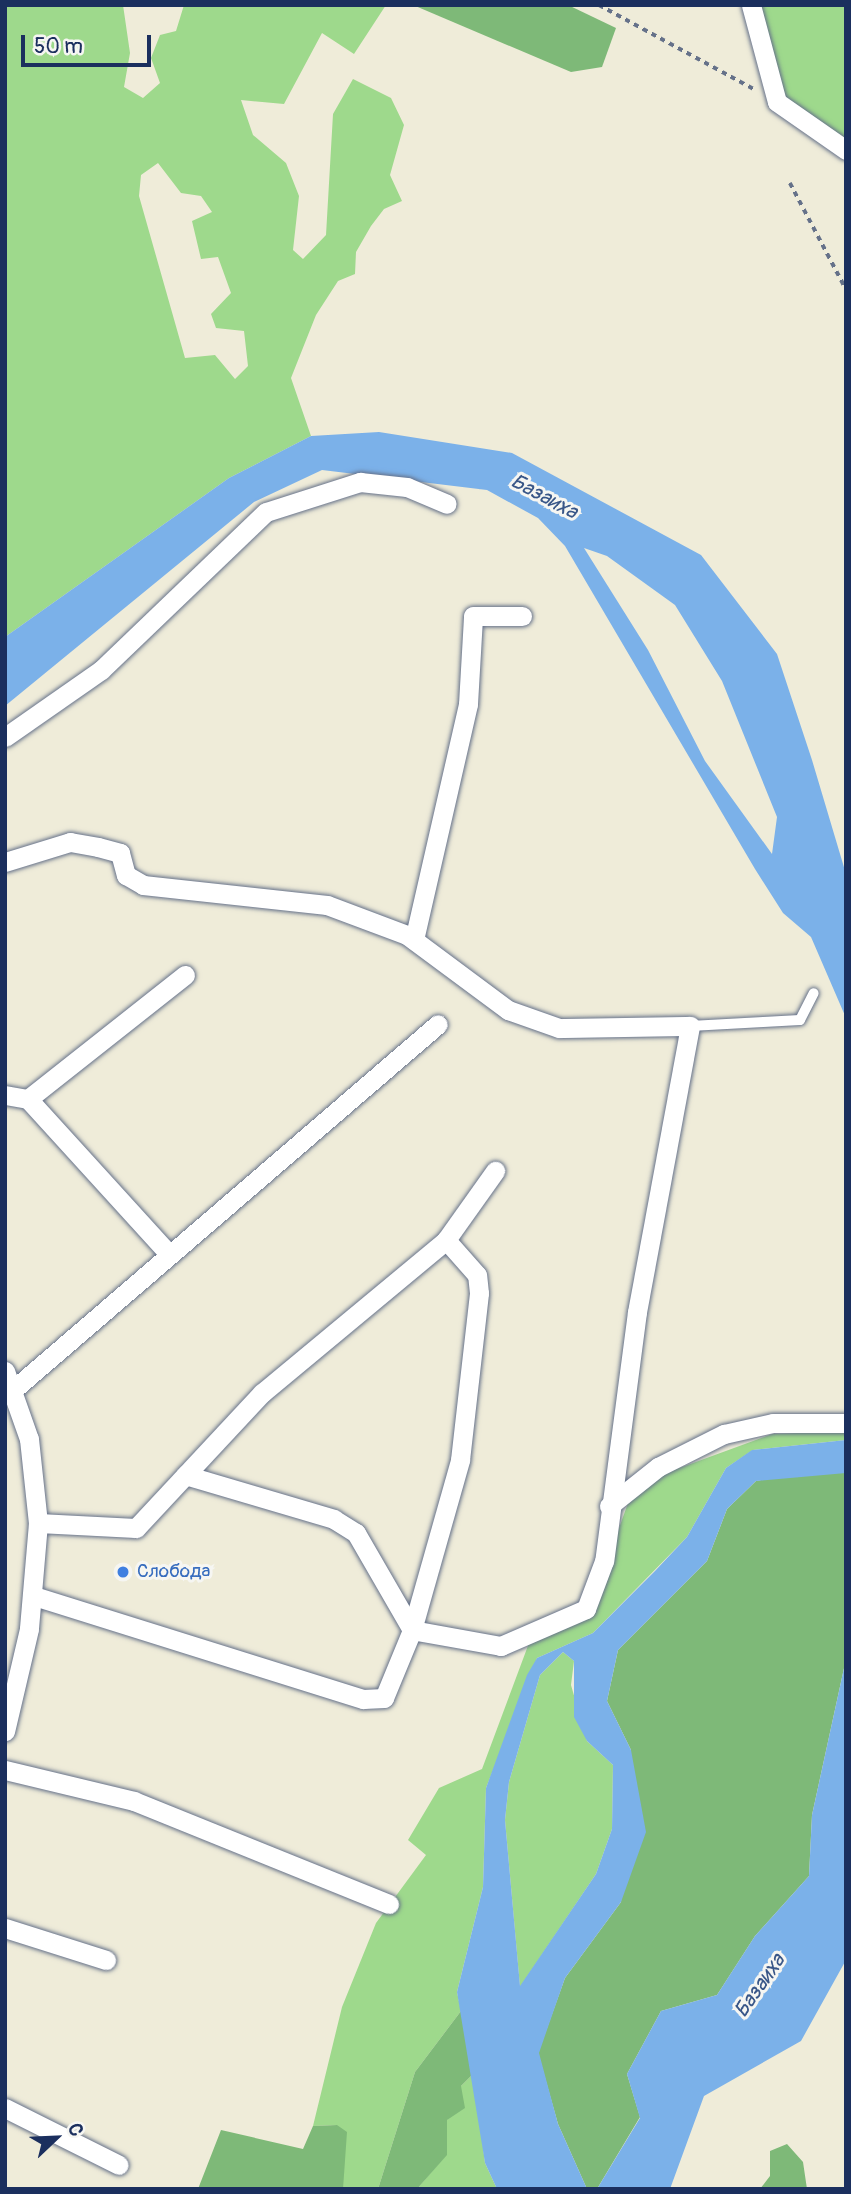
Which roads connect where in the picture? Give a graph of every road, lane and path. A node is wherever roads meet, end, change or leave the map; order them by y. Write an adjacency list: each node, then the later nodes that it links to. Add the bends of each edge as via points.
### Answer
1 (599, 5): 3 (path)
2 (751, 5): 3 (street)
3 (777, 102): 4 (street)
4 (846, 150)
5 (790, 183): 6 (path)
6 (846, 289)
7 (447, 504): 9 (street, via 407,487 360,482 266,512 101,670)
8 (522, 616): 11 (street, via 473,616 468,704)
9 (5, 737)
10 (5, 862): 11 (street, via 70,842 98,847 120,853 126,875 143,885 327,905)
11 (414, 940): 15 (street, via 508,1010 559,1028)
12 (185, 975): 17 (street)
13 (814, 993): 15 (lane, via 800,1020)
14 (438, 1024): 20 (street)
15 (690, 1026): 24 (street, via 637,1312)
16 (5, 1094): 17 (street)
17 (28, 1099): 20 (street)
18 (495, 1171): 19 (street)
19 (446, 1240): 23 (street, via 262,1393); 27 (street, via 477,1275 479,1293 460,1461)
20 (169, 1254): 21 (street)
21 (9, 1380): 25 (street, via 29,1439)
22 (846, 1423): 24 (street, via 773,1423 724,1434 657,1467)
23 (185, 1475): 25 (street, via 136,1528); 27 (street, via 334,1520 356,1533)
24 (609, 1507): 27 (street, via 604,1561 586,1609 501,1646)
25 (38, 1523): 26 (street)
26 (34, 1596): 27 (street, via 363,1699 384,1698); 28 (street)
27 (412, 1630)
28 (5, 1731)
29 (5, 1770): 30 (street, via 134,1801)
30 (389, 1904)
31 (5, 1928): 32 (street)
32 (106, 1960)
33 (5, 2108): 34 (street)
34 (119, 2165)

